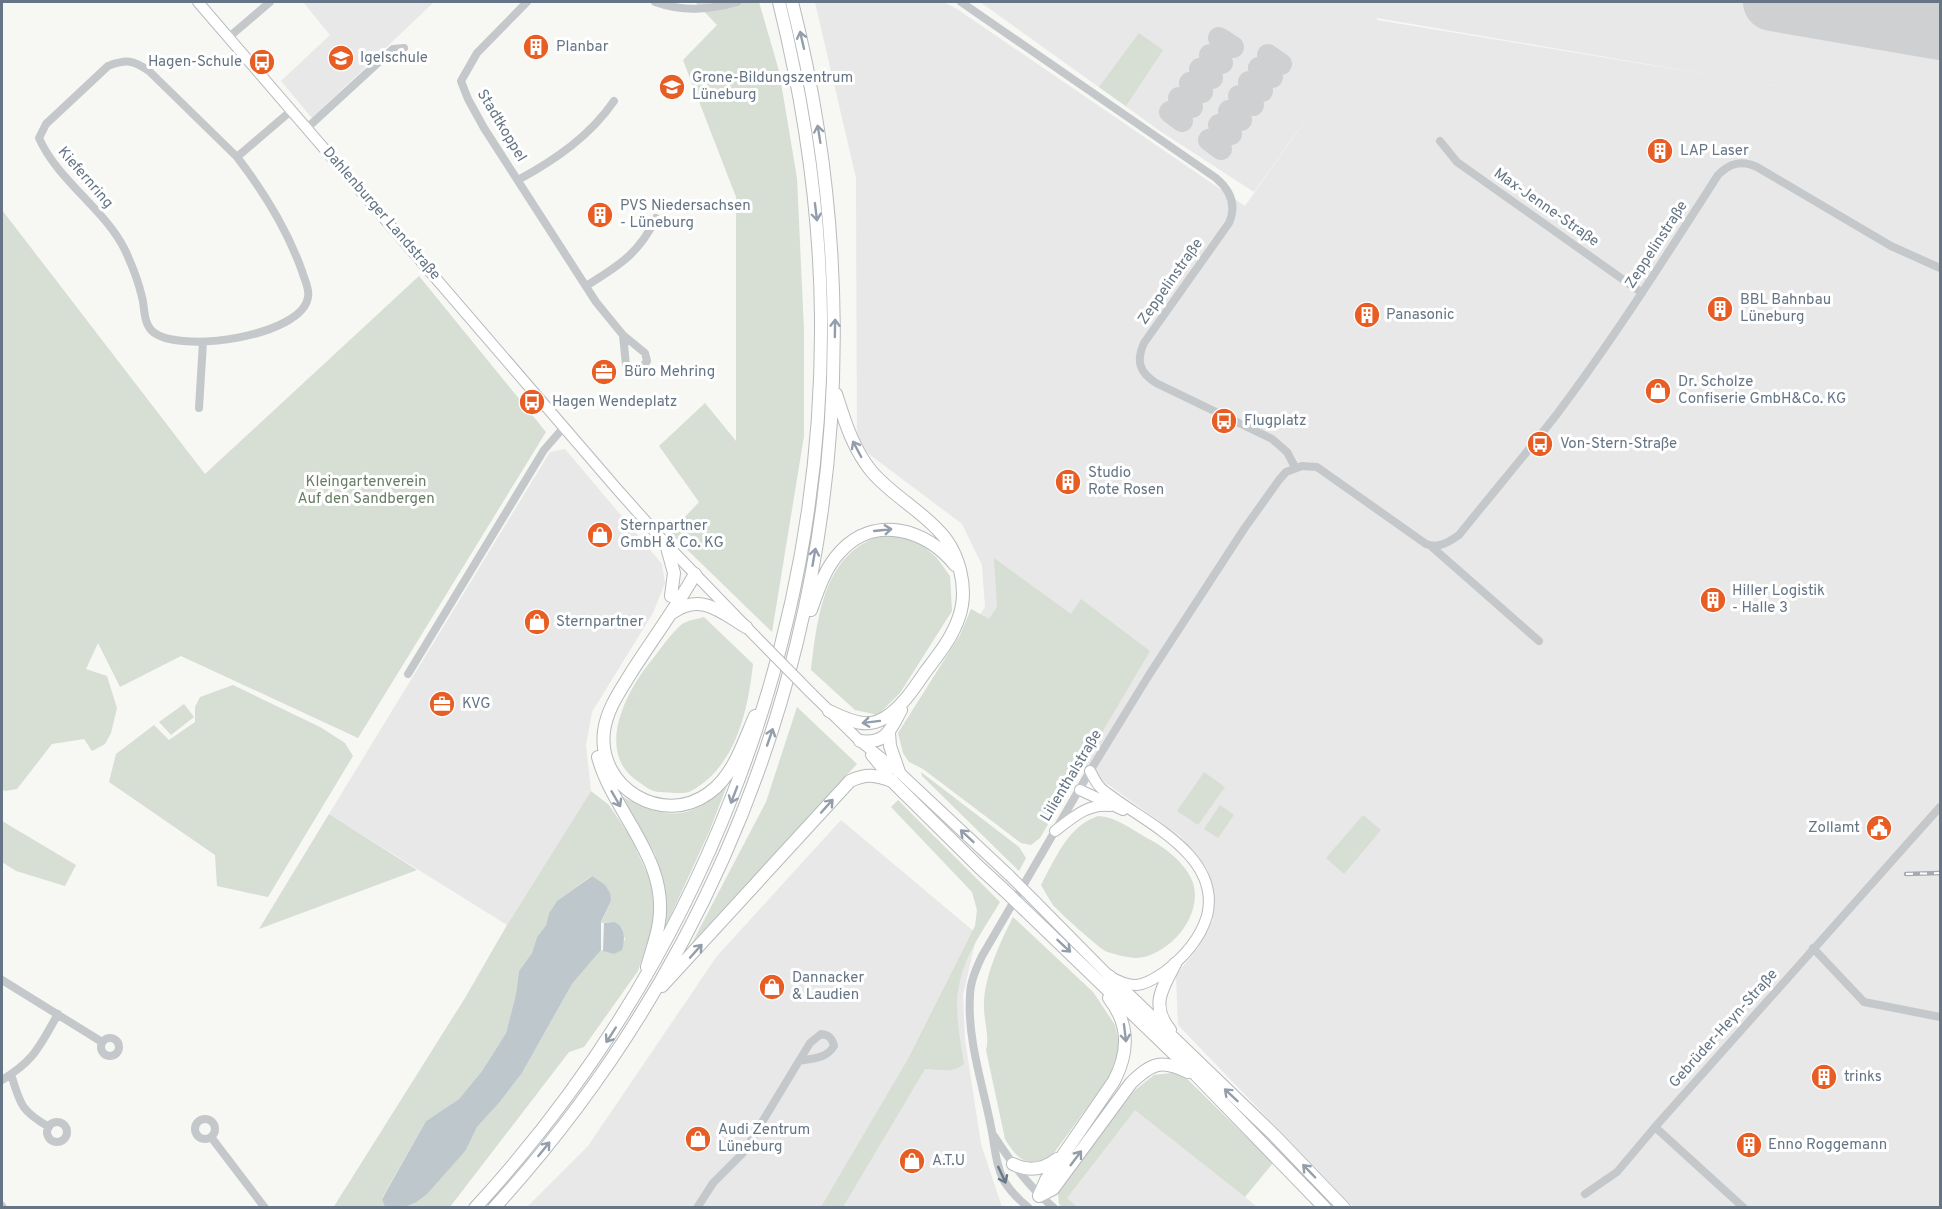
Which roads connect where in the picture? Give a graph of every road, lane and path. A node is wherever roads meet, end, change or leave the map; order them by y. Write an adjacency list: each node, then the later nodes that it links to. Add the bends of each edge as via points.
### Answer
1 (198, 2): 9 (main road, Dahlenburger Landstraße)
2 (270, 2): 9 (street)
3 (526, 2): 16 (street, Stadtkoppel, via 477,53 461,81 484,128)
4 (655, 2): 5 (street, via 693,9)
5 (737, 2)
6 (792, 2): 23 (highway, one-way to 6, via 830,216 810,78)
7 (962, 2): 26 (street, Zeppelinstraße, via 1226,188 1233,209 1229,223 1144,343 1140,365 1155,383 1272,439 1287,452)
8 (779, 5): 37 (highway, one-way to 37, via 796,84 816,216 821,346 808,506)
9 (229, 37): 12 (main road, Dahlenburger Landstraße)
10 (404, 48): 13 (street, via 393,49)
11 (614, 101): 16 (street, Stadtkoppel, via 582,137)
12 (292, 110): 13 (main road, Dahlenburger Landstraße); 15 (street)
13 (308, 128): 25 (main road, Dahlenburger Landstraße)
14 (1440, 141): 20 (street, Max-Jenne-Straße, via 1457,162)
15 (237, 157): 22 (street, Kiefernring, via 280,222 297,256 309,297 296,315 282,323 245,337); 22 (street, Kiefernring, via 135,62 108,66 46,124 39,138 45,153 124,247 135,272 146,322 153,332 167,338)
16 (518, 180): 19 (street, Stadtkoppel)
17 (656, 218): 19 (street, via 639,249)
18 (1941, 268): 20 (street, Zeppelinstraße, via 1891,246 1746,162 1726,167 1718,175)
19 (586, 286): 21 (street, Stadtkoppel)
20 (1642, 293): 28 (street, Zeppelinstraße, via 1556,414 1459,535)
21 (623, 335)
22 (203, 342): 24 (street)
23 (834, 387): 29 (highway, one-way to 23, via 939,531 887,488 862,458 844,421); 34 (highway, one-way to 23, via 822,508)
24 (199, 408)
25 (564, 427): 27 (main road, Dahlenburger Landstraße); 36 (street, via 544,450)
26 (1295, 467): 28 (street, via 1309,465 1326,472); 42 (street, Lilienthalstraße, via 1279,480 1244,529)
27 (663, 541): 30 (main road, Dahlenburger Landstraße); 31 (highway, via 674,573)
28 (1432, 547): 35 (street)
29 (960, 571): 34 (highway, one-way to 29, via 831,564 861,536 886,529 912,533 942,550); 38 (highway, via 960,615 945,645)
30 (695, 574): 31 (highway); 32 (highway); 33 (main road, Dahlenburger Landstraße)
31 (671, 596): 53 (highway, one-way to 53, via 609,699 598,730 597,756 602,771 649,856 658,884 659,922)
32 (666, 618): 33 (highway, via 685,605 702,604); 37 (highway, via 614,701 604,732 609,766 624,788 636,796 651,803 681,805 708,795 719,786 734,764)
33 (751, 631): 39 (main road, Dahlenburger Landstraße, bridge)
34 (799, 635): 54 (highway, one-way to 34, via 693,922 734,835 786,689)
35 (1539, 641)
36 (408, 674)
37 (772, 679): 53 (highway, one-way to 53, via 720,830)
38 (907, 698): 39 (highway, one-way to 39, via 892,714 866,725); 40 (highway)
39 (829, 711): 41 (main road, Dahlenburger Landstraße)
40 (889, 733): 41 (highway, via 877,741); 43 (highway)
41 (860, 741): 43 (main road, Dahlenburger Landstraße)
42 (1090, 771): 44 (street, Lilienthalstraße); 47 (main road, via 1099,787)
43 (896, 776): 51 (highway, one-way to 51, bridge, via 979,867); 51 (main road, Dahlenburger Landstraße, one-way to 43, bridge, via 1010,876); 54 (highway, one-way to 43, via 666,984 850,781 863,774)
44 (1080, 790): 45 (main road); 48 (street, Lilienthalstraße)
45 (1117, 807): 47 (main road); 48 (main road, via 1090,808)
46 (1941, 807): 49 (street, Gebrüder-Heyn-Straße)
47 (1148, 822): 50 (main road, via 1192,856 1207,891 1209,907 1204,927)
48 (1055, 831): 65 (street, Lilienthalstraße, via 973,975 970,1016)
49 (1813, 948): 56 (street, via 1864,1002); 63 (street, Gebrüder-Heyn-Straße)
50 (1175, 964): 51 (main road, via 1142,985); 58 (highway, via 1161,990 1159,1011)
51 (1104, 979): 58 (highway); 61 (highway); 67 (highway, one-way to 67, via 1123,1022 1126,1052 1114,1081)
52 (2, 980): 55 (street)
53 (642, 985): 72 (highway, one-way to 72, via 574,1088)
54 (654, 991): 73 (highway, one-way to 54, via 585,1096)
55 (58, 1014): 57 (street); 60 (street, via 35,1054)
56 (1941, 1017)
57 (102, 1042)
58 (1180, 1046): 78 (highway, one-way to 58)
59 (799, 1061): 74 (street, via 744,1152 713,1183)
60 (11, 1074): 62 (street); 64 (street, via 24,1109)
61 (1196, 1075): 70 (highway, one-way to 61, via 1053,1189 1131,1083 1145,1070 1169,1064); 77 (highway)
62 (2, 1080)
63 (1655, 1126): 69 (street, Gebrüder-Heyn-Straße, via 1617,1172); 79 (street)
64 (49, 1127)
65 (992, 1133): 68 (street, Lilienthalstraße); 75 (street, Lilienthalstraße, one-way to 75, via 996,1163 1005,1182 1016,1198)
66 (211, 1137): 71 (street)
67 (1063, 1155): 68 (highway, via 1037,1169); 70 (highway)
68 (1012, 1164): 70 (street, Lilienthalstraße)
69 (1585, 1194)
70 (1039, 1196): 75 (street); 76 (street, Lilienthalstraße)
71 (265, 1208)
72 (475, 1208)
73 (494, 1208)
74 (697, 1208)
75 (1030, 1208)
76 (1054, 1208)
77 (1326, 1208)
78 (1344, 1208)
79 (1744, 1208)

